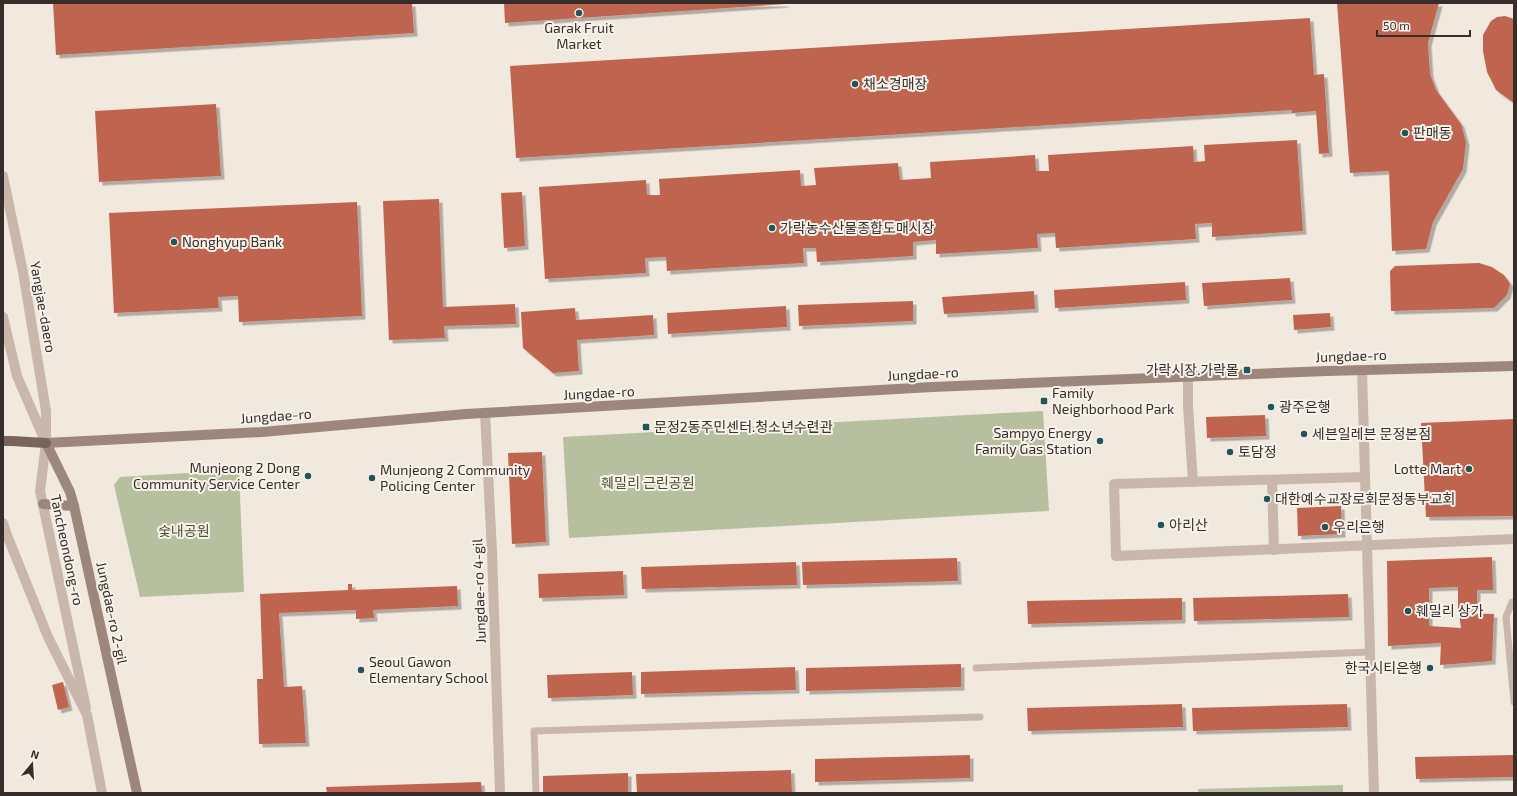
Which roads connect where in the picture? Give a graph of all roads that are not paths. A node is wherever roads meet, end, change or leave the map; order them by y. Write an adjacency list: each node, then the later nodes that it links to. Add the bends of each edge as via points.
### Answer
1 (3, 176): 8 (street, Yangjae-daero, via 23,272 46,411)
2 (3, 317): 8 (street, Tancheondong-ro, via 18,376)
3 (1514, 366): 4 (main road, Jungdae-ro)
4 (1362, 370): 5 (main road, Jungdae-ro); 9 (street)
5 (1188, 376): 6 (main road, Jungdae-ro, via 932,387); 11 (street)
6 (485, 413): 8 (main road, Jungdae-ro, via 262,432); 26 (street, Jungdae-ro 4-gil)
7 (8, 441): 8 (main road, Jungdae-ro)
8 (46, 443): 12 (street, Tancheondong-ro, via 40,491); 13 (main road, Jungdae-ro 2-gil, via 70,492)
9 (1365, 477): 10 (street); 16 (street)
10 (1272, 480): 11 (street); 17 (street)
11 (1193, 482): 17 (street, via 1114,484 1116,556)
12 (43, 504): 13 (main road); 22 (street, Tancheondong-ro)
13 (74, 506): 25 (main road, Jungdae-ro 2-gil)
14 (3, 522): 22 (street, via 48,637)
15 (1514, 539): 16 (street)
16 (1367, 546): 17 (street); 19 (street)
17 (1274, 550)
18 (1514, 602): 21 (lane, via 1506,617)
19 (1370, 652): 20 (lane); 28 (street)
20 (976, 668)
21 (1514, 702)
22 (87, 715): 24 (street, Tancheondong-ro)
23 (980, 717): 27 (lane, via 534,731)
24 (102, 793)
25 (137, 793)
26 (500, 793)
27 (536, 793)
28 (1374, 793)

